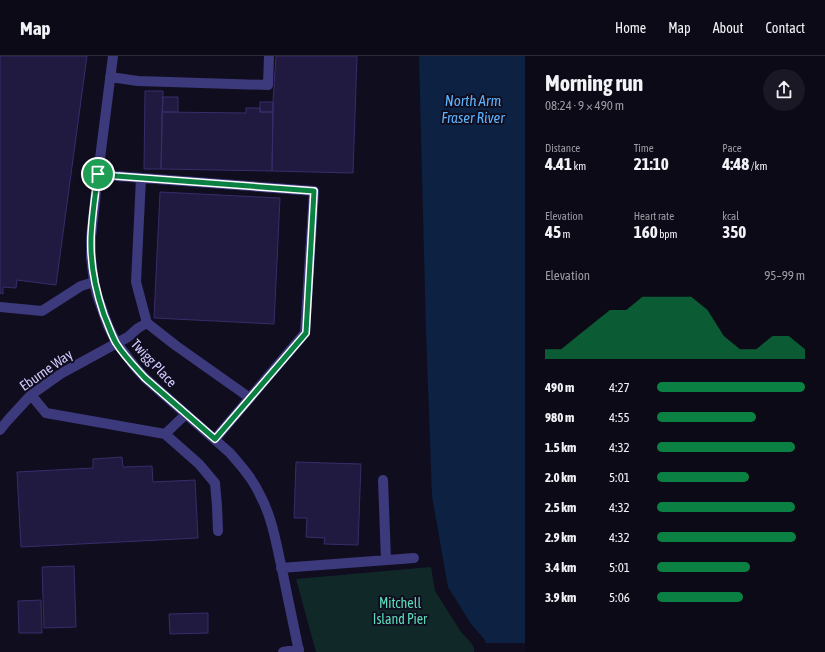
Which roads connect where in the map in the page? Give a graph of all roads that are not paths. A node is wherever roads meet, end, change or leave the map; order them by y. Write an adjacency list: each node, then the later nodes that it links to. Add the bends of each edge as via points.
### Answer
1 (113, 56): 3 (street, Twigg Place)
2 (269, 56): 3 (street, via 268,85 138,81)
3 (110, 77): 4 (street, Twigg Place)
4 (98, 174): 5 (street); 6 (street, Twigg Place, via 91,238)
5 (141, 178): 8 (street, via 136,282); 11 (street, via 314,191 306,333)
6 (94, 282): 7 (street, via 81,286 42,311); 9 (street, Twigg Place, via 108,326)
7 (0, 307)
8 (147, 323): 9 (street, Eburne Way, via 128,337); 11 (street)
9 (116, 342): 10 (street, Eburne Way, via 62,373); 12 (street, Twigg Place, via 140,373)
10 (31, 395): 13 (street, Eburne Way); 14 (street, via 46,413)
11 (250, 398): 15 (street)
12 (186, 414): 14 (street); 15 (street, Twigg Place)
13 (0, 430)
14 (165, 434): 17 (street, via 199,464 215,483)
15 (215, 439): 20 (street, Twigg Place, via 241,466 260,495 274,535)
16 (383, 480): 19 (street)
17 (218, 531)
18 (414, 558): 19 (street)
19 (386, 560): 20 (street)
20 (281, 568): 21 (street, Twigg Place)
21 (299, 650): 22 (street)
22 (283, 652)

